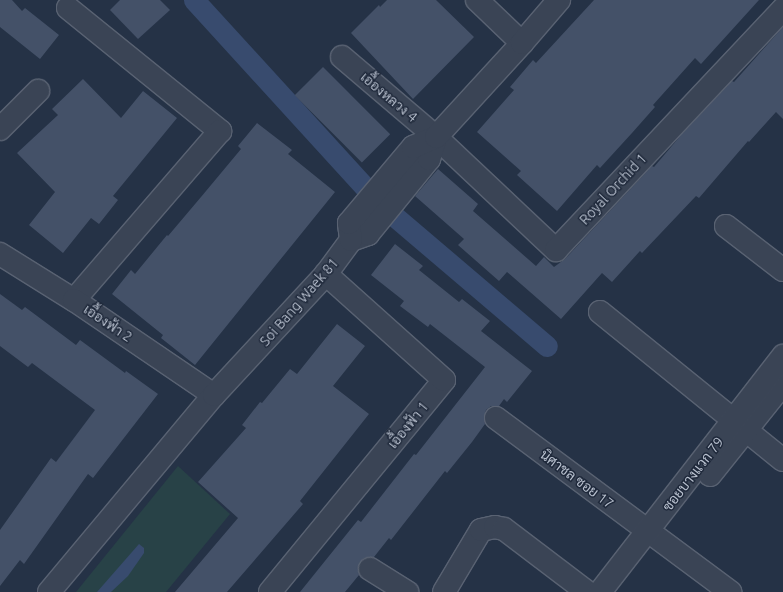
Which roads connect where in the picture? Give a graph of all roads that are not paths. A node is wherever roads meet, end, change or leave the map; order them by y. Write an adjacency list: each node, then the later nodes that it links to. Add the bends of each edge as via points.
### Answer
1 (477, 0): 5 (street)
2 (559, 0): 5 (street)
3 (68, 8): 14 (street, via 220,131)
4 (783, 9): 9 (street, Royal Orchid 1, via 556,250)
5 (522, 43): 9 (street)
6 (342, 57): 9 (street, เอื้องหลวง 4)
7 (38, 91): 8 (street)
8 (0, 129)
9 (436, 137): 13 (street, Soi Bang Waek 81, via 356,232)
10 (726, 226): 12 (street)
11 (0, 254): 14 (street, เอื้องฟ้า 2)
12 (783, 270)
13 (326, 274): 18 (street, Soi Bang Waek 81); 25 (street, เอื้องฟ้า 1, via 444,380)
14 (74, 300): 18 (street, เอื้องฟ้า 2)
15 (600, 312): 20 (street)
16 (783, 356): 20 (street, ซอยบางแวก 79)
17 (783, 384): 20 (street)
18 (214, 395): 24 (street, Soi Bang Waek 81)
19 (496, 418): 22 (street, นิศาชล ซอย 17)
20 (741, 426): 21 (street); 22 (street, ซอยบางแวก 79)
21 (783, 460)
22 (653, 535): 29 (street, ซอยบางแวก 79); 30 (street); 31 (street, นิศาชล ซอย 17)
23 (370, 568): 26 (street)
24 (49, 592)
25 (270, 592)
26 (407, 592)
27 (444, 592): 28 (street, via 481,530 496,527 504,529)
28 (587, 592)
29 (600, 592)
30 (616, 592)
31 (730, 592)

